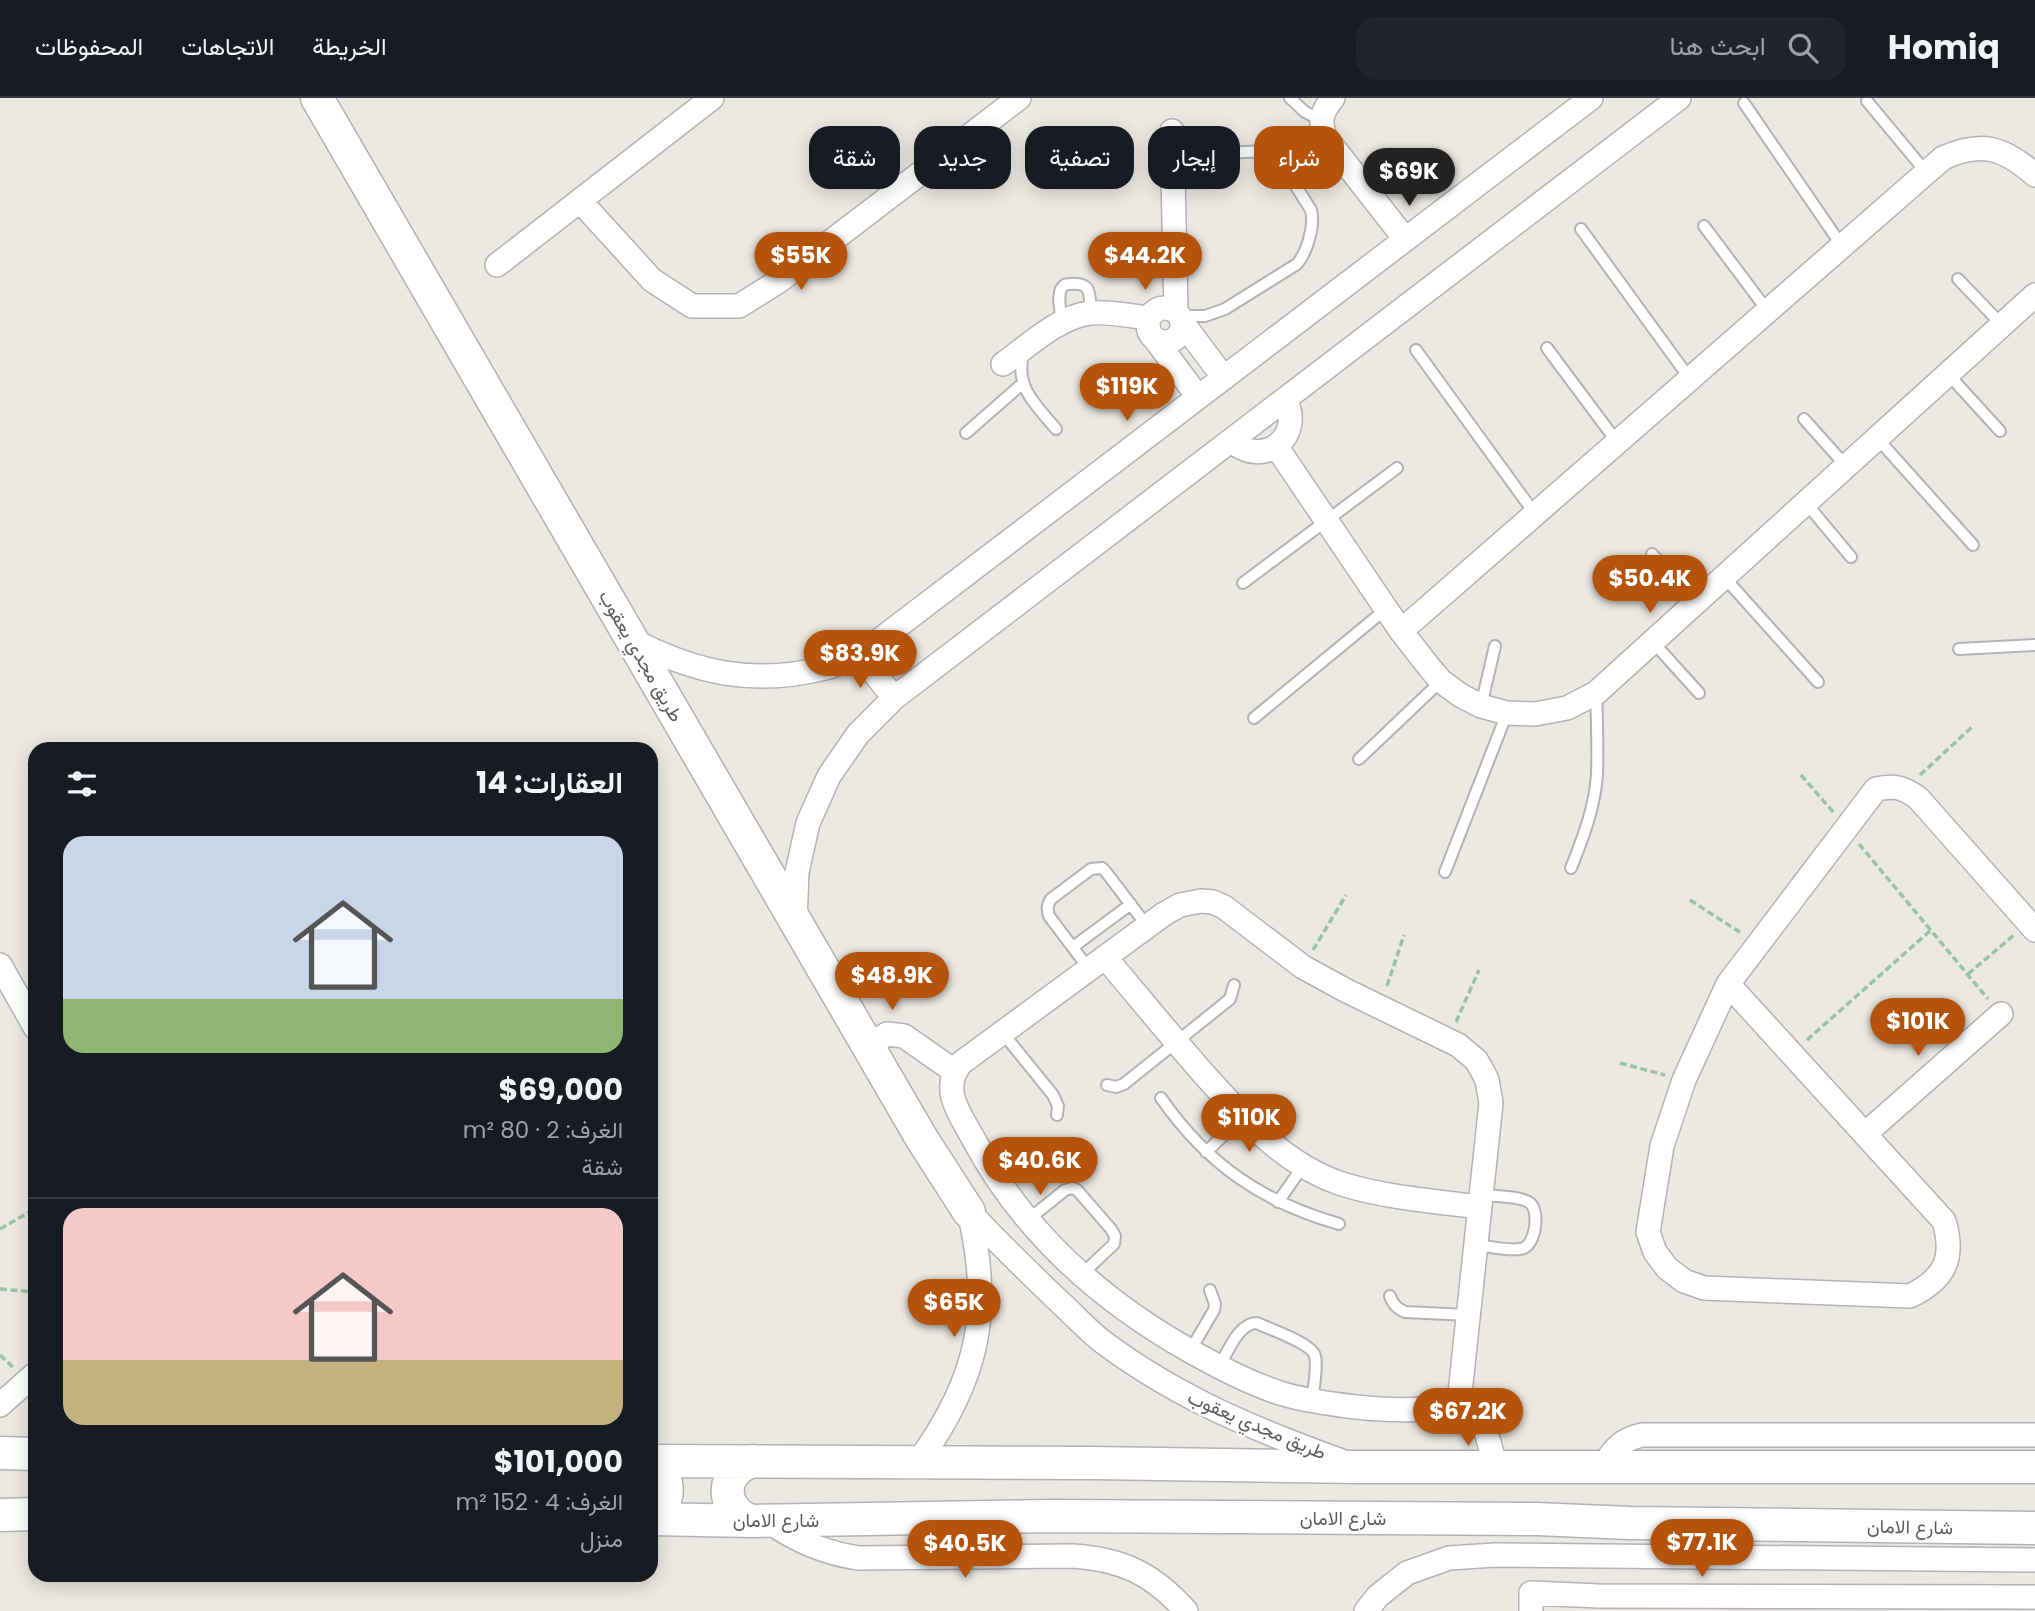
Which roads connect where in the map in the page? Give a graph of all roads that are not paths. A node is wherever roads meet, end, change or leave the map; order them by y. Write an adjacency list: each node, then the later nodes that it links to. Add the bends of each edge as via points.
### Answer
1 (712, 98): 15 (street)
2 (1019, 98): 15 (street, via 779,281 739,306 692,306 652,280)
3 (1290, 98): 10 (lane)
4 (1333, 98): 10 (street)
5 (1591, 98): 18 (street)
6 (1679, 98): 38 (street)
7 (324, 101): 60 (street, طريق مجدي يعقوب)
8 (1867, 101): 12 (lane)
9 (1744, 103): 19 (lane)
10 (1321, 120): 18 (street, via 1326,138)
11 (1240, 152): 25 (lane, via 1268,151 1280,161 1311,210 1313,219 1303,255 1297,264 1225,309)
12 (1926, 172): 13 (street, via 1952,154 1984,148 2004,153); 19 (street)
13 (2035, 176)
14 (1174, 189): 25 (street)
15 (581, 202): 20 (street)
16 (1704, 226): 23 (lane)
17 (1581, 229): 35 (lane)
18 (1405, 239): 34 (street)
19 (1842, 246): 23 (street)
20 (498, 265)
21 (1958, 279): 27 (lane)
22 (2032, 304): 27 (street)
23 (1767, 310): 35 (street)
24 (1091, 313): 26 (street); 26 (lane, via 1086,286 1066,284 1060,294); 28 (street)
25 (1180, 317): 28 (street, via 1158,309); 34 (street)
26 (1062, 322): 30 (street)
27 (2002, 325): 33 (street)
28 (1152, 329): 37 (street)
29 (1548, 348): 45 (lane)
30 (1024, 349): 32 (street); 36 (lane)
31 (1416, 350): 50 (lane)
32 (1003, 364)
33 (1948, 374): 41 (lane); 43 (street)
34 (1223, 378): 37 (street)
35 (1689, 379): 45 (street)
36 (1022, 384): 40 (lane); 42 (lane)
37 (1198, 397): 65 (street)
38 (1285, 400): 44 (street); 46 (street, via 1291,414 1289,429)
39 (1804, 419): 47 (lane)
40 (1056, 429)
41 (2000, 431)
42 (966, 433)
43 (1877, 439): 47 (street); 52 (lane)
44 (1232, 441): 46 (street, via 1252,452); 70 (street)
45 (1617, 442): 50 (street)
46 (1276, 446): 51 (street)
47 (1846, 466): 49 (street)
48 (1397, 468): 51 (lane)
49 (1806, 503): 54 (lane); 55 (street)
50 (1535, 514): 59 (street)
51 (1326, 521): 56 (lane); 58 (street)
52 (1973, 545)
53 (1652, 554): 57 (lane)
54 (1852, 557)
55 (1724, 577): 57 (street); 67 (lane)
56 (1243, 583)
57 (1698, 601): 61 (street)
58 (1386, 609): 59 (street); 73 (lane)
59 (1401, 631): 66 (street)
60 (632, 640): 65 (street, via 667,658 746,676 826,668); 78 (street, طريق مجدي يعقوب)
61 (1653, 642): 68 (street); 69 (lane)
62 (2035, 645): 64 (lane)
63 (1495, 646): 71 (lane)
64 (1959, 649)
65 (860, 654): 70 (street)
66 (1441, 681): 71 (street); 74 (lane)
67 (1818, 682)
68 (1596, 693): 72 (street, via 1567,708); 75 (lane, via 1597,776 1592,808)
69 (1699, 693)
70 (894, 698): 78 (street, via 858,734 829,776 808,822 797,872)
71 (1481, 706): 72 (street)
72 (1507, 713): 76 (lane)
73 (1254, 718)
74 (1359, 759)
75 (1571, 868)
76 (1446, 872)
77 (1131, 904): 79 (lane); 81 (lane); 81 (lane, via 1102,868 1091,869 1048,904 1049,916)
78 (795, 922): 90 (street, طريق مجدي يعقوب)
79 (1147, 926): 82 (street); 99 (street, via 1180,905 1213,902 1303,967 1458,1045 1476,1060 1490,1091)
80 (2032, 926): 84 (street, via 1917,798 1906,789 1891,786 1876,789)
81 (1073, 947): 82 (lane)
82 (1097, 963): 88 (street); 89 (street)
83 (0, 965): 87 (street)
84 (1728, 984): 96 (street); 96 (street, via 1684,1080 1662,1146 1647,1232 1667,1268 1704,1288 1910,1296 1926,1288 1940,1275 1947,1258 1949,1239 1944,1221)
85 (1234, 985): 89 (lane, via 1230,999)
86 (2001, 1014): 96 (street)
87 (28, 1015)
88 (1002, 1032): 91 (street); 94 (lane, via 1053,1095)
89 (1176, 1042): 92 (lane, via 1124,1084); 95 (street)
90 (868, 1046): 91 (street, via 887,1034 904,1036); 101 (street, طريق مجدي يعقوب)
91 (954, 1071): 102 (street, via 953,1100 981,1152)
92 (1107, 1085)
93 (1161, 1098): 97 (lane)
94 (1056, 1115)
95 (1243, 1117): 97 (lane); 98 (street)
96 (1864, 1134)
97 (1206, 1152): 100 (lane, via 1240,1180)
98 (1303, 1166): 99 (street, via 1380,1194); 100 (lane)
99 (1480, 1201): 104 (street); 104 (lane, via 1521,1199 1530,1203 1535,1212 1533,1236 1521,1249)
100 (1278, 1202): 103 (lane)
101 (969, 1212): 119 (street, طريق مجدي يعقوب, via 980,1278 975,1343 954,1406); 121 (street, طريق مجدي يعقوب, via 1104,1343 1156,1379 1208,1408)
102 (1029, 1219): 105 (street); 105 (lane, via 1065,1190 1077,1190 1115,1237 1114,1244)
103 (1339, 1224)
104 (1475, 1245): 108 (street)
105 (1081, 1275): 109 (street, via 1126,1311)
106 (1210, 1290): 109 (lane, via 1214,1310)
107 (1390, 1296): 108 (lane, via 1405,1312)
108 (1468, 1315): 112 (street)
109 (1190, 1351): 110 (street)
110 (1219, 1367): 113 (street, via 1260,1386); 113 (lane, via 1242,1329 1257,1323 1314,1352)
111 (28, 1380): 114 (street)
112 (1456, 1398): 113 (street, via 1446,1406 1407,1410); 122 (street, via 1482,1418)
113 (1312, 1401)
114 (0, 1405)
115 (2034, 1435): 123 (street, via 1642,1435 1615,1448); 124 (street)
116 (0, 1453): 117 (street)
117 (28, 1454)
118 (753, 1461): 119 (street); 120 (street); 130 (street, via 738,1468 727,1490 731,1506 743,1518)
119 (918, 1462): 121 (street)
120 (658, 1463)
121 (1358, 1467): 122 (street)
122 (1496, 1467): 123 (street)
123 (1604, 1467): 124 (street)
124 (2031, 1467)
125 (658, 1469): 126 (street, via 667,1491)
126 (658, 1511)
127 (28, 1514): 128 (street)
128 (0, 1515)
129 (658, 1518): 130 (street, شارع الامان)
130 (759, 1521): 131 (street, شارع الامان, via 1052,1516 1431,1518); 136 (street, via 801,1542 858,1558 1073,1556 1116,1562 1155,1581)
131 (2035, 1528)
132 (2035, 1560): 137 (street, via 1449,1558 1407,1573)
133 (2035, 1597): 135 (street)
134 (1878, 1604): 135 (street); 138 (street, via 1531,1593)
135 (2007, 1604)
136 (1186, 1611)
137 (1366, 1611)
138 (1531, 1611)

